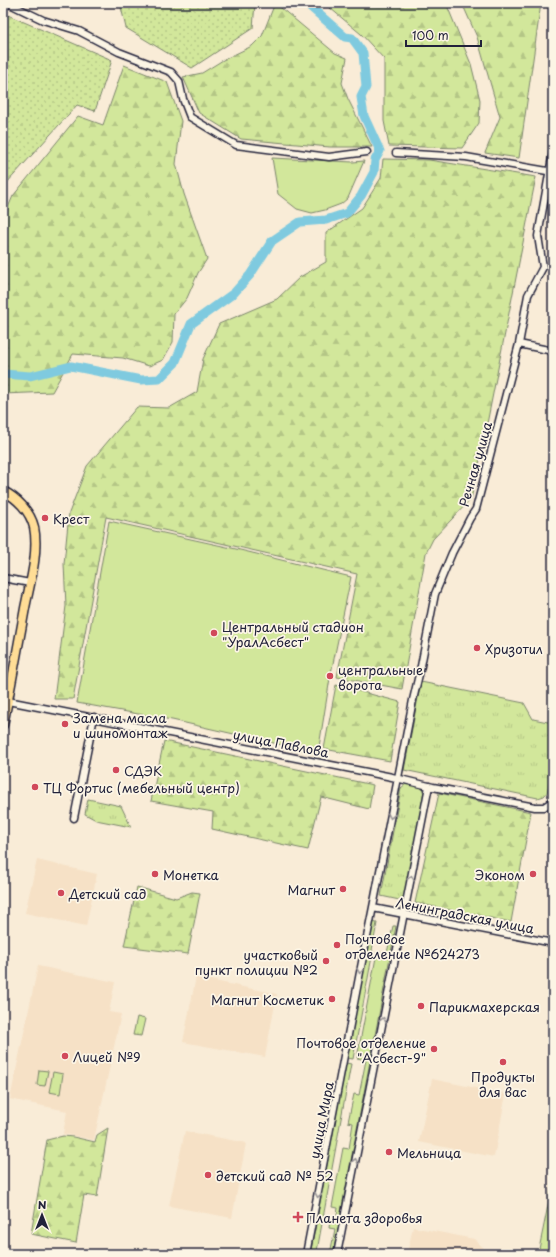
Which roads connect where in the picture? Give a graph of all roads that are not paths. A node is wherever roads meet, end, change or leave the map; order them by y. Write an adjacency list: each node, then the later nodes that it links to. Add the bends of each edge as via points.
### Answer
1 (3, 3): 2 (street, via 79,31 119,52 171,72 179,81 190,117 236,145 329,157)
2 (367, 152)
3 (553, 152): 5 (street, Речная улица)
4 (396, 153): 5 (street, via 466,157)
5 (551, 172): 6 (street, Речная улица, via 538,236 543,267 528,295)
6 (519, 344): 7 (street); 14 (street, Речная улица, via 476,509 452,553 435,594)
7 (553, 352)
8 (3, 491): 10 (main road, via 23,506 33,525 35,544)
9 (3, 578): 10 (street)
10 (30, 583): 11 (main road)
11 (5, 700): 12 (street, улица Павлова); 13 (main road)
12 (94, 717): 14 (street, улица Павлова); 17 (street)
13 (3, 725)
14 (399, 778): 15 (street, улица Павлова); 18 (street, улица Мира, one-way to 18)
15 (429, 786): 16 (street, улица Павлова, via 536,807 544,807); 19 (street, one-way to 15)
16 (553, 801)
17 (74, 818)
18 (373, 908): 19 (street, Ленинградская улица); 21 (street, улица Мира, one-way to 21)
19 (404, 914): 20 (street, Ленинградская улица); 22 (street, one-way to 19)
20 (553, 943)
21 (306, 1254)
22 (337, 1254)

